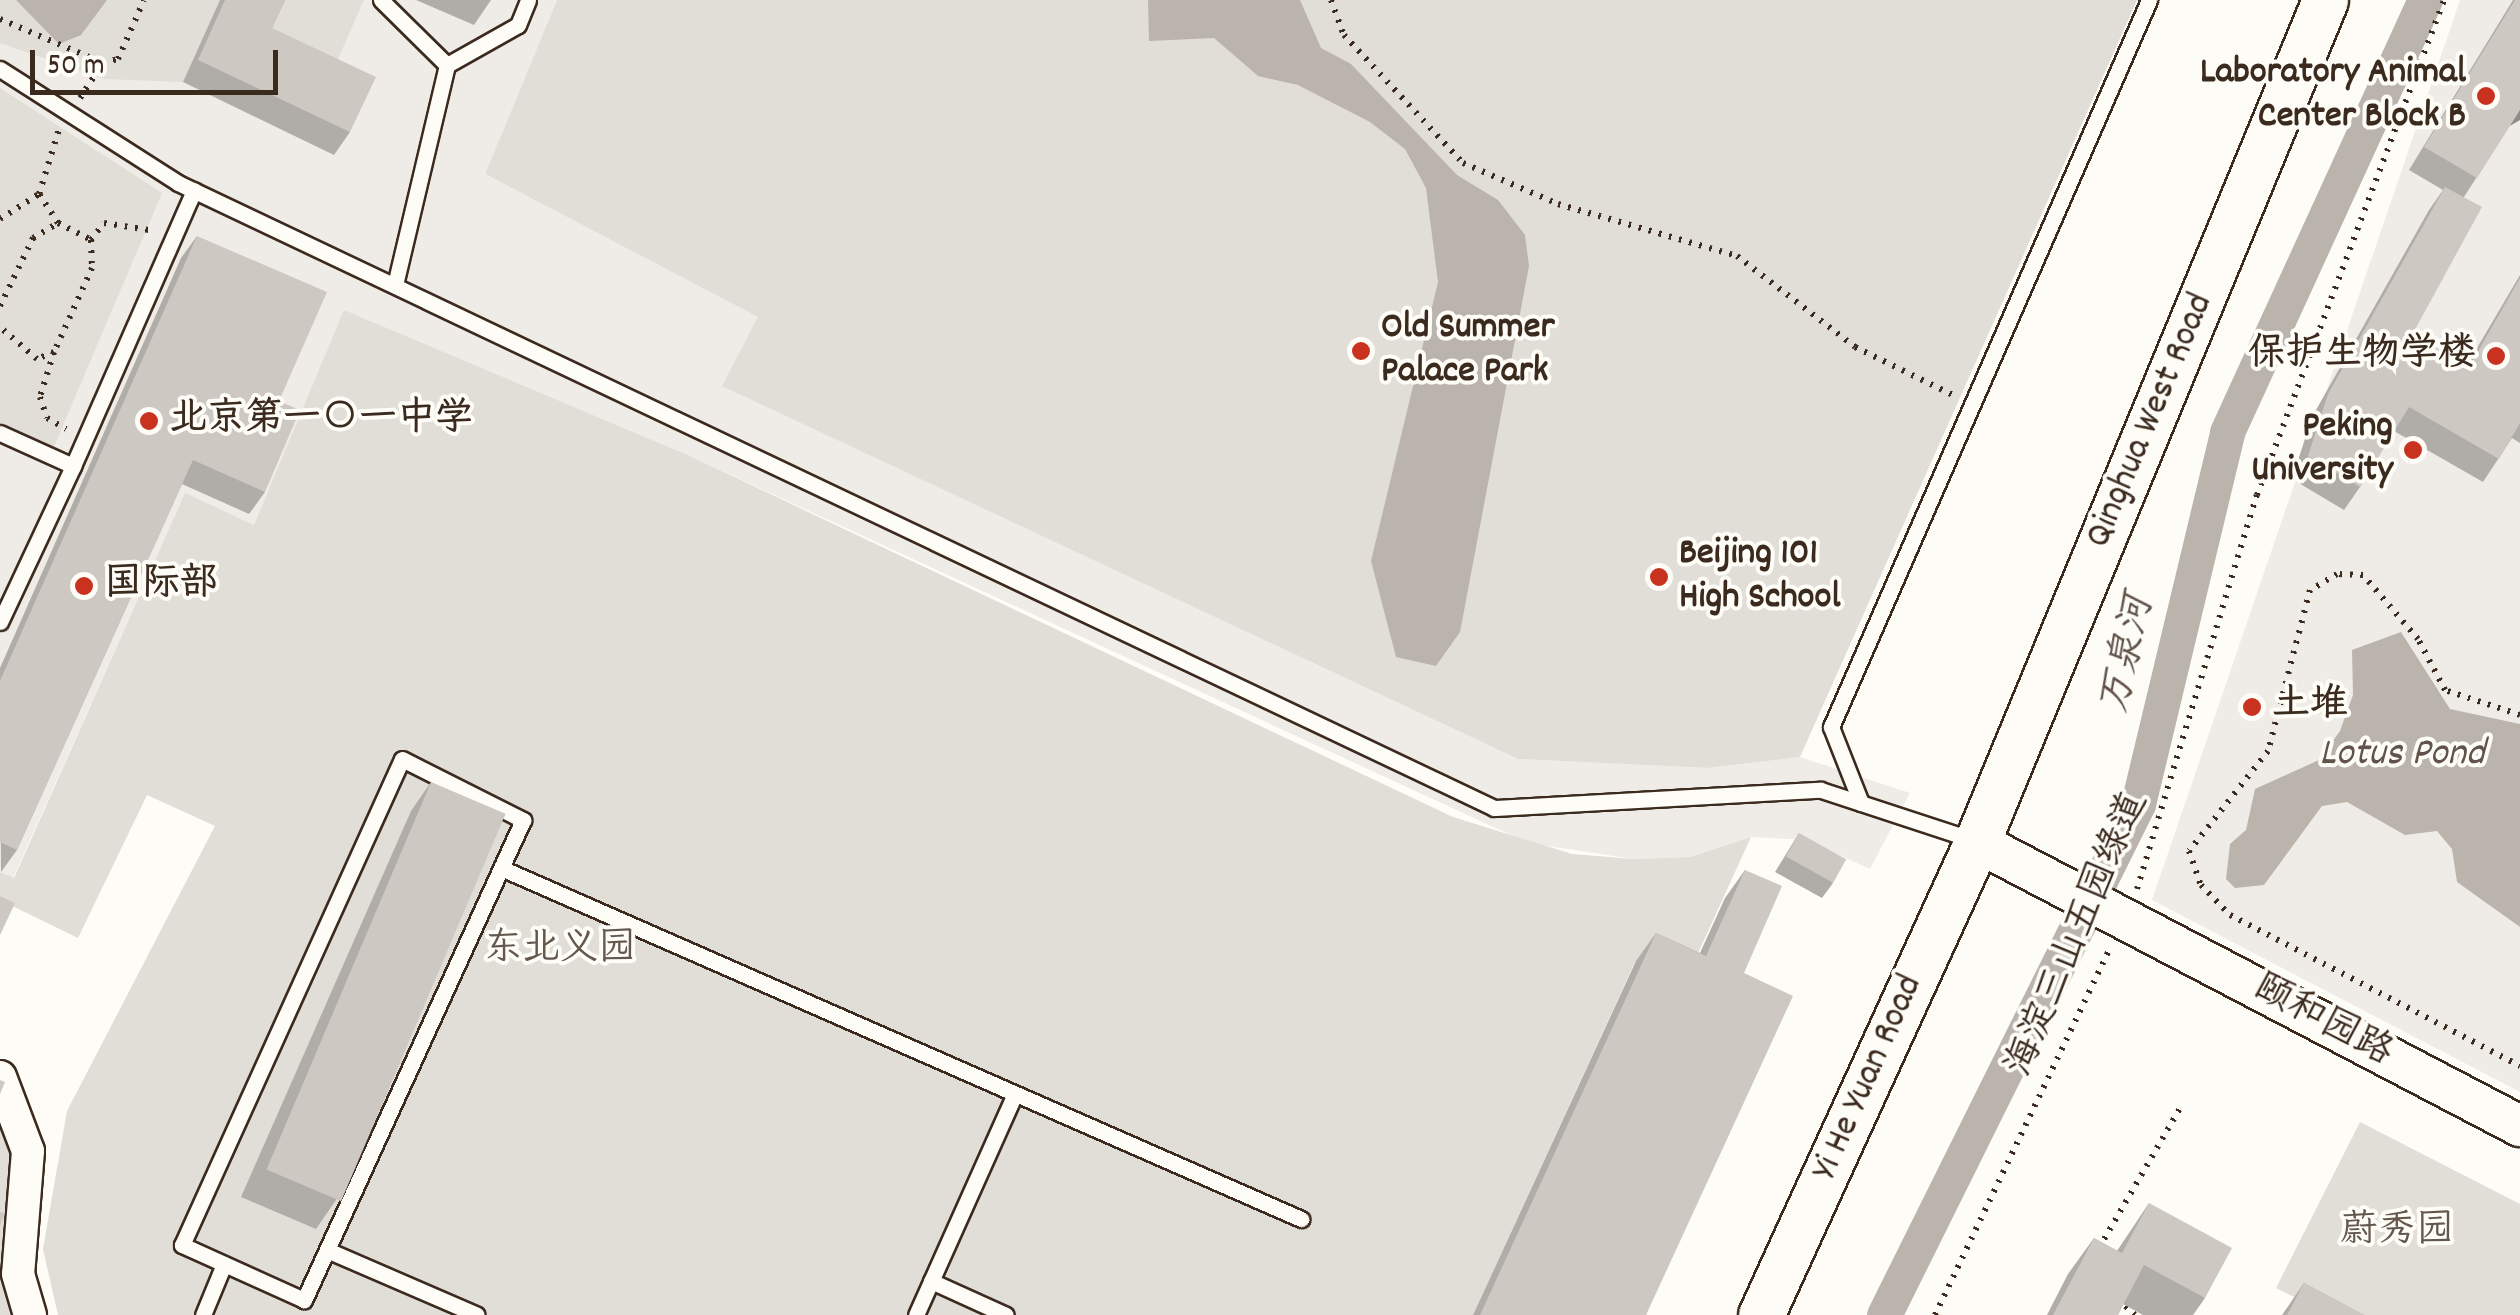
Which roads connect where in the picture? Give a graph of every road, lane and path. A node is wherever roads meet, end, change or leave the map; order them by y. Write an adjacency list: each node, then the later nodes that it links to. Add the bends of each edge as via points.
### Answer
1 (144, 0): 9 (path, via 118,59)
2 (381, 0): 10 (lane)
3 (528, 0): 10 (lane, via 518,25)
4 (1332, 0): 23 (path, via 1344,35 1462,163 1558,204 1737,256 1855,348)
5 (2150, 0): 23 (lane)
6 (2325, 0): 30 (main road, Qinghua West Road)
7 (2444, 0): 32 (path, 海淀三山五园绿道, via 2256,495)
8 (0, 20): 9 (path)
9 (102, 63): 12 (path)
10 (447, 65): 19 (lane)
11 (0, 69): 12 (lane)
12 (71, 114): 13 (lane); 14 (path, via 51,141)
13 (194, 190): 17 (lane); 19 (lane)
14 (39, 194): 15 (path); 16 (path)
15 (0, 220)
16 (58, 224): 18 (path); 20 (path, via 34,238)
17 (172, 239): 18 (path, via 104,223); 25 (lane)
18 (91, 240): 22 (path, via 92,268)
19 (395, 286): 29 (lane, via 1494,808 1821,790)
20 (0, 306)
21 (0, 327): 22 (path, via 37,359)
22 (54, 352): 25 (path, via 43,408)
23 (1972, 404): 29 (lane, via 1831,727)
24 (0, 433): 26 (lane)
25 (84, 440): 26 (lane)
26 (73, 466): 27 (lane)
27 (0, 622)
28 (2520, 715): 33 (path, via 2445,690 2418,639 2363,575 2336,574 2310,590 2268,751 2190,852 2200,884 2243,924)
29 (1861, 804): 30 (lane)
30 (1977, 842): 32 (street, 颐和园路); 49 (main road, Yi He Yuan Road)
31 (501, 868): 35 (lane); 39 (lane); 41 (lane, via 523,820 402,759 182,1246)
32 (2125, 918): 37 (street, 颐和园路); 50 (path, 海淀三山五园绿道)
33 (2520, 1066)
34 (0, 1076): 44 (street, via 28,1150 18,1274)
35 (1015, 1094): 38 (lane); 42 (lane)
36 (2180, 1108): 40 (path)
37 (2520, 1126)
38 (1301, 1219)
39 (327, 1250): 41 (lane, via 304,1300); 46 (lane)
40 (2096, 1254)
41 (224, 1264): 45 (lane)
42 (931, 1282): 47 (lane); 48 (lane)
43 (2111, 1292): 51 (path)
44 (30, 1315)
45 (203, 1315)
46 (477, 1315)
47 (916, 1315)
48 (1006, 1315)
49 (1761, 1315)
50 (1935, 1315)
51 (2135, 1315)

